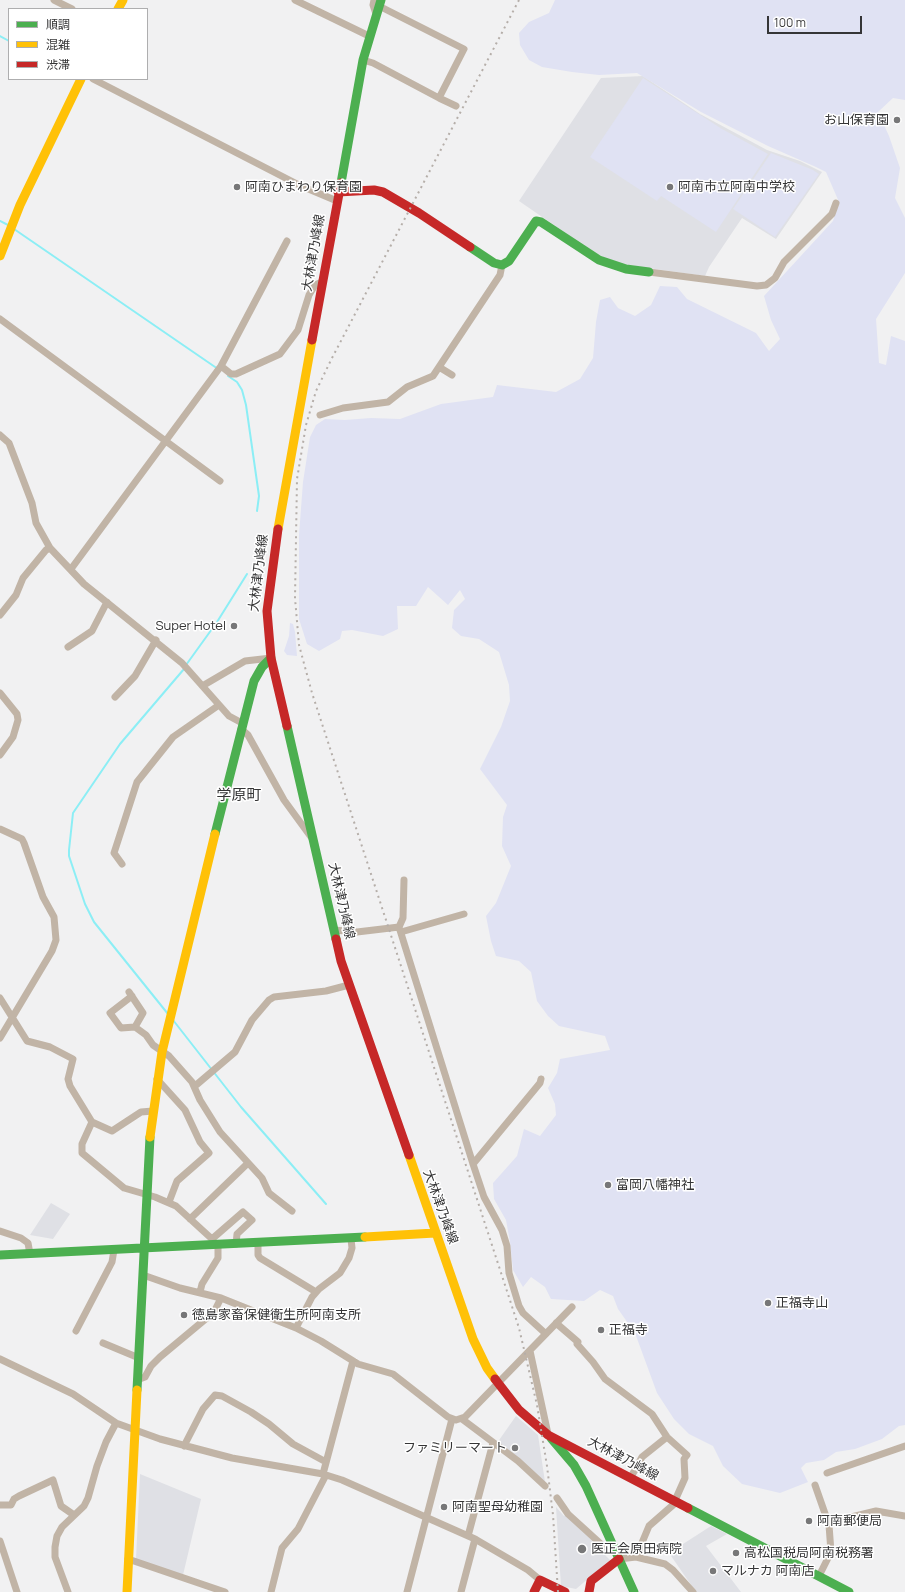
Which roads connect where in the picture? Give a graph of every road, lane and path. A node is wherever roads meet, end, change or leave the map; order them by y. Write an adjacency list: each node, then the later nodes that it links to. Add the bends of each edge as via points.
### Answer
1 (54, 0): 4 (street)
2 (295, 0): 5 (street)
3 (378, 5): 5 (street, 大林津乃峰線); 9 (street, via 464,49)
4 (70, 8)
5 (369, 36): 6 (street, 大林津乃峰線)
6 (363, 60): 9 (street); 11 (street, 大林津乃峰線)
7 (82, 80): 14 (street, via 20,206)
8 (95, 80): 11 (street, via 299,185 328,199)
9 (439, 98): 10 (street)
10 (456, 106)
11 (337, 197): 15 (street, via 374,190 383,192 494,263); 17 (street, 大林津乃峰線)
12 (836, 202): 16 (street, via 832,214 784,262 775,278 766,284 757,286)
13 (287, 241): 20 (street)
14 (0, 256)
15 (502, 265): 16 (street, via 509,260 536,221 598,260 626,269); 19 (street, via 500,275)
16 (649, 272)
17 (322, 282): 20 (street, via 315,285 309,295 298,330 280,354 236,374); 32 (street, 大林津乃峰線, via 269,579 267,611)
18 (0, 319): 24 (street)
19 (439, 367): 21 (street); 22 (street, via 433,376 407,387 388,402 342,408)
20 (220, 368): 24 (street)
21 (452, 375)
22 (320, 415)
23 (0, 435): 26 (street, via 9,443 32,503 36,523)
24 (166, 442): 25 (street); 27 (street)
25 (220, 482)
26 (50, 548): 27 (street); 29 (street, via 23,578 16,596)
27 (71, 569): 28 (street, via 84,584)
28 (107, 602): 30 (street); 31 (street, via 92,631)
29 (0, 615)
30 (156, 640): 33 (street); 35 (street, via 135,676)
31 (68, 648)
32 (271, 658): 33 (street, via 245,661); 37 (street, via 254,681); 40 (street, 大林津乃峰線)
33 (204, 685): 36 (street)
34 (0, 693): 38 (street, via 17,714 18,720 13,737)
35 (115, 697)
36 (219, 705): 37 (street); 41 (street, via 173,737 137,782 114,853)
37 (241, 726): 40 (street, via 248,734 284,800); 51 (street)
38 (0, 755)
39 (0, 829): 48 (street, via 22,839 43,897 54,917 56,940)
40 (314, 842): 45 (street, 大林津乃峰線)
41 (122, 864)
42 (404, 880): 44 (street, via 403,918)
43 (464, 914): 44 (street)
44 (400, 929): 45 (street, via 357,932); 58 (street)
45 (334, 930): 46 (street, 大林津乃峰線)
46 (349, 985): 54 (street, via 326,991 274,997 269,1000 252,1020 235,1052); 64 (street, 大林津乃峰線)
47 (0, 998): 48 (street)
48 (13, 1018): 50 (street); 56 (street, via 30,1043 50,1047 74,1059 68,1079)
49 (135, 1027): 49 (street, via 120,1028 110,1014 130,994 144,1012); 51 (street)
50 (0, 1038)
51 (162, 1052): 52 (street); 54 (street, via 169,1056)
52 (157, 1079): 55 (street); 60 (street, via 184,1110 200,1142 209,1153 177,1181)
53 (541, 1079): 58 (street)
54 (195, 1086): 57 (street, via 220,1132)
55 (153, 1111): 56 (street, via 141,1112 112,1131); 59 (street)
56 (92, 1122): 59 (street, via 82,1144 82,1153 124,1188)
57 (247, 1164): 61 (street, via 262,1178 269,1193); 62 (street)
58 (473, 1164): 81 (street, via 484,1197 502,1230 507,1246 509,1273 522,1313)
59 (147, 1194): 60 (street); 69 (street)
60 (169, 1202): 62 (street)
61 (292, 1211)
62 (190, 1219): 66 (street)
63 (0, 1230): 71 (street, via 28,1243)
64 (435, 1233): 65 (street); 88 (street, 大林津乃峰線, via 479,1355)
65 (351, 1239): 68 (street); 75 (street, via 351,1254 340,1273)
66 (215, 1243): 67 (street); 67 (street, via 243,1212 252,1220 237,1234); 69 (street); 74 (street, via 218,1258)
67 (236, 1244): 68 (street)
68 (258, 1244): 75 (street, via 260,1258)
69 (144, 1248): 70 (street); 73 (street)
70 (114, 1250): 71 (street); 80 (street, via 112,1262)
71 (30, 1254): 72 (street)
72 (0, 1255)
73 (143, 1275): 74 (street); 84 (street)
74 (200, 1292): 76 (street)
75 (316, 1292): 79 (street)
76 (221, 1298): 79 (street); 87 (street, via 214,1312 160,1357 145,1377)
77 (572, 1307): 78 (street)
78 (556, 1323): 81 (street); 94 (street, via 578,1342 605,1379 652,1414)
79 (296, 1328): 86 (street)
80 (76, 1331)
81 (546, 1334): 83 (street)
82 (103, 1343): 84 (street)
83 (530, 1351): 88 (street); 93 (street)
84 (139, 1358): 87 (street)
85 (0, 1360): 91 (street, via 73,1394)
86 (353, 1361): 89 (street, via 393,1374); 98 (street)
87 (137, 1380): 92 (street)
88 (498, 1382): 90 (street); 93 (street, 大林津乃峰線, via 520,1410)
89 (452, 1419): 90 (street); 109 (street)
90 (462, 1419): 95 (street)
91 (116, 1423): 92 (street); 107 (street, via 97,1466 88,1498)
92 (135, 1430): 96 (street); 115 (street)
93 (548, 1434): 101 (street, 大林津乃峰線); 113 (street, via 574,1465)
94 (667, 1437): 101 (street, via 642,1457); 105 (street, via 687,1454 684,1459 685,1478)
95 (493, 1443): 103 (street, via 518,1461); 111 (street)
96 (184, 1446): 98 (street, via 203,1409 215,1395 222,1396 251,1412 293,1444); 100 (street, via 232,1458)
97 (905, 1446): 99 (street)
98 (326, 1462): 100 (street)
99 (827, 1473)
100 (325, 1475): 109 (street); 123 (street, via 298,1530 282,1548)
101 (631, 1477): 105 (street, 大林津乃峰線)
102 (815, 1485): 110 (street)
103 (545, 1486)
104 (557, 1498): 113 (street, via 568,1514 601,1544 605,1547)
105 (675, 1501): 114 (street, via 649,1526); 117 (street, 大林津乃峰線)
106 (0, 1505): 107 (street, via 11,1505 19,1496 53,1480 61,1506)
107 (74, 1515): 120 (street, via 58,1532 55,1547 55,1557)
108 (905, 1516): 110 (street, via 876,1511 831,1522)
109 (427, 1517): 111 (street); 124 (street)
110 (829, 1525): 117 (street, via 831,1552)
111 (471, 1538): 118 (street, via 528,1570); 125 (street)
112 (0, 1541): 119 (street)
113 (613, 1546): 116 (street)
114 (636, 1557): 116 (street); 130 (street, via 665,1564)
115 (128, 1559): 121 (street); 122 (street)
116 (619, 1559): 128 (street, via 594,1578); 129 (street)
117 (819, 1576): 131 (street, 大林津乃峰線)
118 (540, 1580): 126 (street); 127 (street)
119 (17, 1592)
120 (66, 1592)
121 (127, 1592)
122 (225, 1592)
123 (271, 1592)
124 (407, 1592)
125 (462, 1592)
126 (534, 1592)
127 (565, 1592)
128 (589, 1592)
129 (634, 1592)
130 (693, 1592)
131 (849, 1592)

